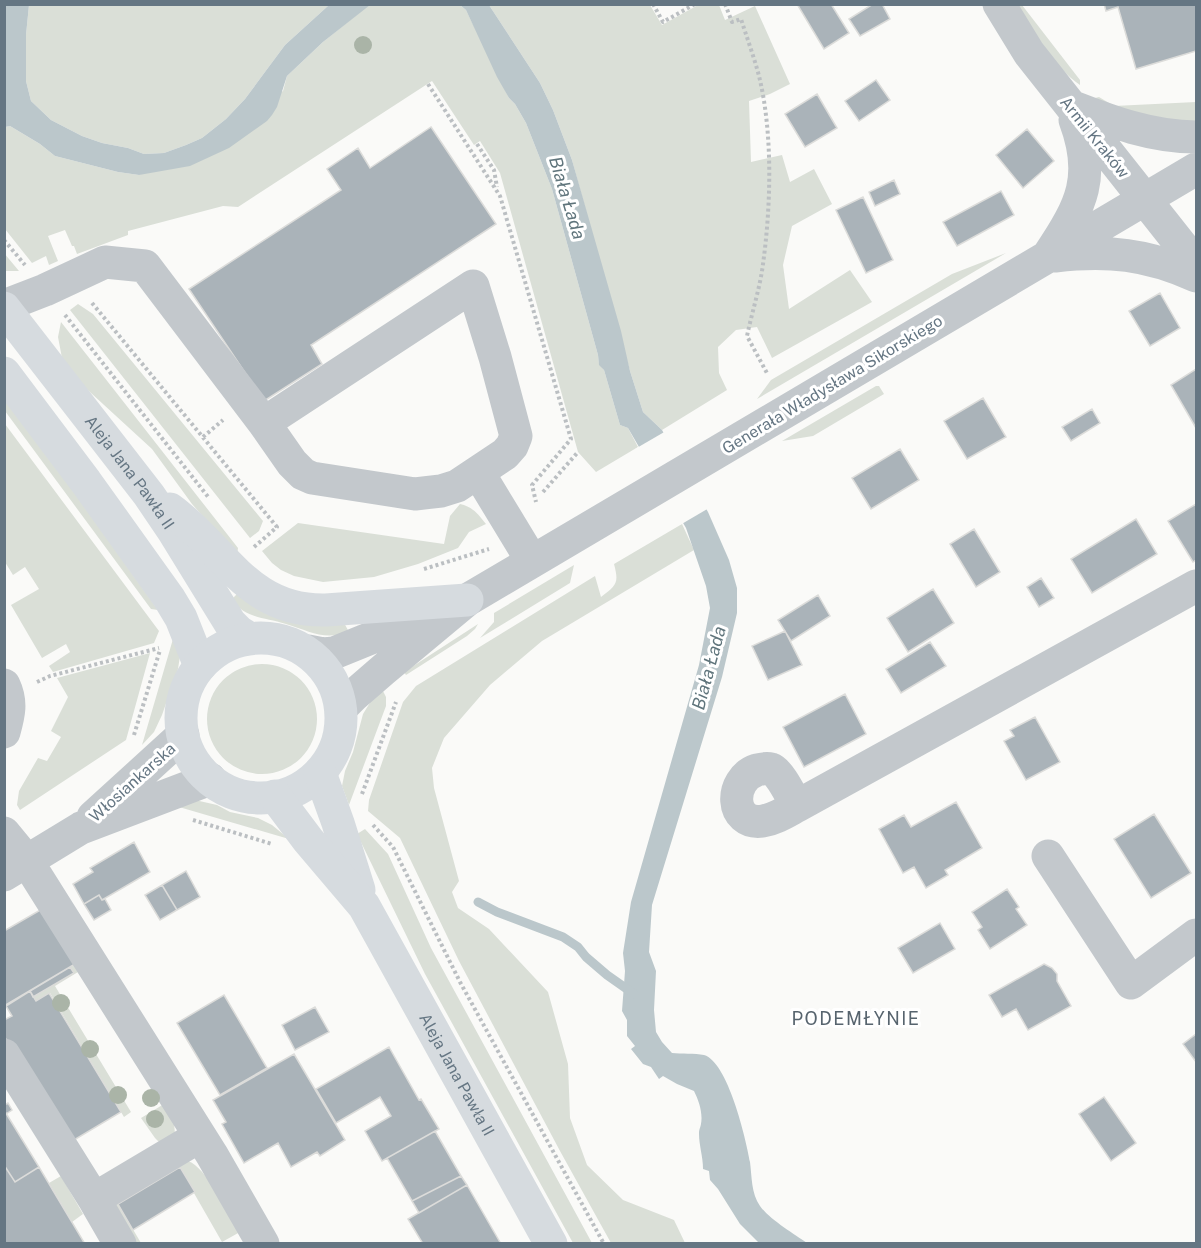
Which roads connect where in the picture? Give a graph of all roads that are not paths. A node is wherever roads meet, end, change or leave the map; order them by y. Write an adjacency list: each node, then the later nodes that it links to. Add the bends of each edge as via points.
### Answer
1 (999, 4): 2 (street, Armii Kraków, via 1029,54)
2 (1069, 105): 3 (street, via 1116,124); 5 (street, Armii Kraków); 6 (street, via 1083,144 1085,183 1074,212)
3 (1197, 138)
4 (1197, 169): 5 (street, Generała Władysława Sikorskiego)
5 (1145, 199): 6 (street, Generała Władysława Sikorskiego); 7 (street, Armii Kraków)
6 (1047, 256): 8 (street, via 1123,254); 14 (street, Generała Władysława Sikorskiego)
7 (1197, 264)
8 (1197, 276)
9 (4, 307): 11 (street, via 105,262 145,266); 13 (main road, Aleja Jana Pawła II)
10 (4, 373): 19 (main road, via 169,598)
11 (264, 423): 12 (street, via 292,463 312,478 415,494 457,486); 12 (street, via 473,286 516,436 505,454)
12 (478, 472): 14 (street)
13 (149, 495): 16 (main road, via 190,524 246,582 292,607 326,610); 17 (main road, Aleja Jana Pawła II, via 230,623)
14 (532, 561): 16 (street, Generała Władysława Sikorskiego)
15 (1197, 586): 27 (street)
16 (467, 600): 18 (street, Generała Władysława Sikorskiego, via 334,653); 21 (street, Generała Władysława Sikorskiego)
17 (249, 638): 18 (main road, via 286,641); 19 (main road, via 222,648)
18 (308, 651): 21 (main road, via 330,676)
19 (200, 666): 23 (main road, via 182,704)
20 (7, 690): 22 (street, via 10,699)
21 (342, 708): 24 (main road, via 340,736)
22 (4, 732)
23 (183, 735): 25 (main road, via 196,764); 28 (street, Włosiankarska)
24 (320, 773): 26 (main road, via 288,794); 32 (main road, Aleja Jana Pawła II)
25 (210, 779): 26 (main road, via 241,795); 28 (street, Włosiankarska)
26 (275, 796): 32 (main road, Aleja Jana Pawła II)
27 (797, 806)
28 (81, 828): 31 (street, Włosiankarska)
29 (4, 833): 31 (street)
30 (1048, 856): 33 (street, via 1131,983)
31 (16, 868): 35 (street)
32 (364, 906): 39 (main road, Aleja Jana Pawła II)
33 (1197, 935)
34 (4, 1055): 36 (street)
35 (200, 1136): 36 (street); 38 (street)
36 (94, 1199): 37 (street)
37 (120, 1244)
38 (263, 1244)
39 (551, 1244)

